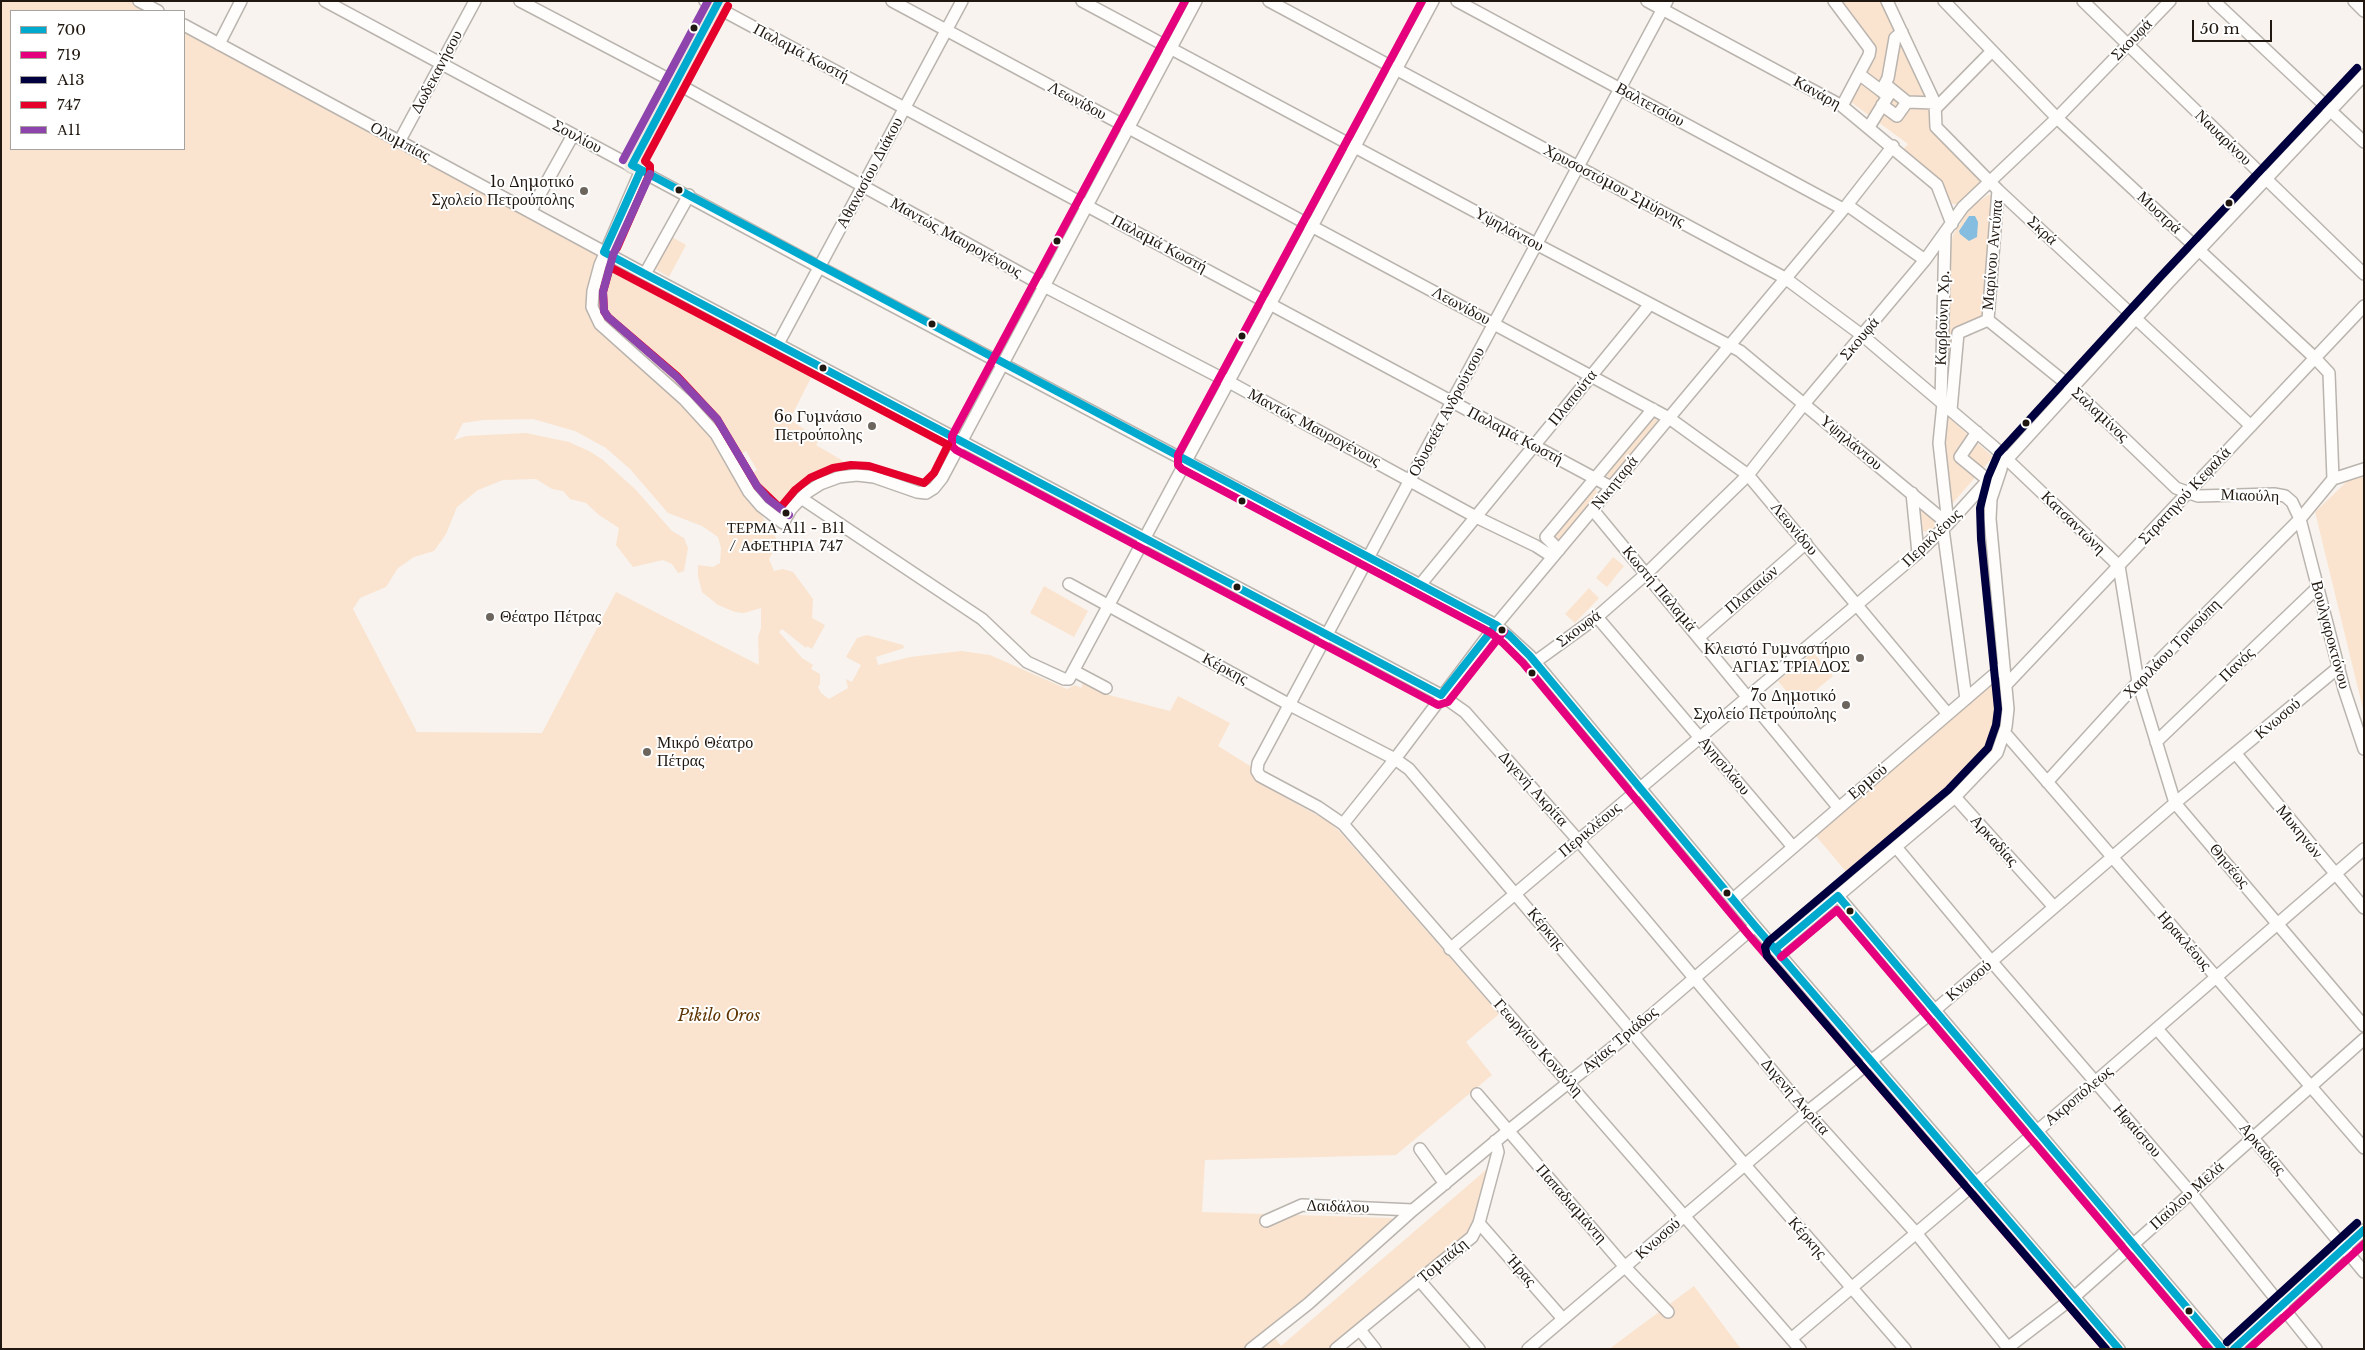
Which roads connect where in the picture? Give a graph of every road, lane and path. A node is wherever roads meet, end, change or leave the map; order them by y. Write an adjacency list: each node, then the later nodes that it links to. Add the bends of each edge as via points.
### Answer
1 (139, 1): 23 (street)
2 (241, 1): 28 (street)
3 (325, 1): 32 (street, Σουλίου)
4 (475, 1): 32 (street, Δωδεκανήσου)
5 (520, 1): 36 (street, Μαντώς Μαυρογένους)
6 (892, 1): 26 (street, Λεωνίδου)
7 (962, 1): 26 (street, Αθανασίου Διάκου)
8 (1082, 1): 30 (street, Υψηλάντου)
9 (1196, 1): 30 (street)
10 (1269, 1): 33 (street, Χρυσοστόμου Σμύρνης)
11 (1433, 1): 33 (street)
12 (1457, 1): 37 (street, Βαλτετσίου)
13 (1647, 1): 22 (street, Κανάρη)
14 (1887, 1): 27 (street, Σκρά)
15 (1944, 1): 31 (street, Μυστρά)
16 (2083, 1): 29 (street, Ναυαρίνου)
17 (2170, 1): 29 (street, Σκουφά)
18 (2214, 1): 44 (street)
19 (2354, 1): 24 (street)
20 (1836, 2): 34 (street, via 1870,49)
21 (713, 3): 36 (main road); 43 (street, Παλαμά Κωστή)
22 (1665, 5): 37 (street, Οδυσσέα Ανδρούτσου); 41 (street, Κανάρη)
23 (156, 10)
24 (2364, 11)
25 (185, 27): 28 (street, Ολυμπίας)
26 (946, 30): 43 (street, Αθανασίου Διάκου); 47 (street, Λεωνίδου)
27 (1902, 32): 38 (street, via 1895,38 1888,78); 40 (street, Σκρά)
28 (219, 44): 49 (street, Ολυμπίας)
29 (2127, 45): 45 (street, Σκουφά); 55 (street, Ναυαρίνου)
30 (1171, 49): 47 (street); 52 (street, Υψηλάντου)
31 (1992, 51): 40 (street); 45 (street, Μυστρά)
32 (441, 64): 48 (street, Σουλίου); 49 (street, Δωδεκανήσου)
33 (1397, 69): 52 (street); 53 (street, Χρυσοστόμου Σμύρνης)
34 (1859, 74): 38 (street); 41 (street)
35 (2364, 75): 44 (street, Περικλέους)
36 (676, 83): 54 (main road); 57 (street, Μαντώς Μαυρογένους)
37 (1620, 88): 53 (street, Οδυσσέα Ανδρούτσου); 60 (street, Βαλτετσίου)
38 (1883, 88): 39 (street); 42 (street, via 1888,96)
39 (1907, 102): 40 (street); 42 (street, via 1896,116)
40 (1936, 105): 56 (street, Σκρά, via 1936,126)
41 (1842, 106): 46 (street, Κανάρη)
42 (1882, 106): 46 (street)
43 (904, 108): 57 (street, Αθανασίου Διάκου); 59 (street, Παλαμά Κωστή)
44 (2330, 110): 50 (street); 55 (street, Περικλέους)
45 (2057, 118): 56 (street, Σκουφά); 66 (street, Μυστρά)
46 (1869, 127): 51 (street, Κανάρη)
47 (1128, 129): 59 (street); 63 (street, Λεωνίδου)
48 (573, 135): 54 (street, Σουλίου); 61 (street)
49 (399, 142): 61 (street, Ολυμπίας)
50 (2364, 142)
51 (1893, 146): 60 (street, Νικηταρά); 62 (street, Κανάρη, via 1937,185)
52 (1355, 148): 63 (street); 65 (street, Υψηλάντου)
53 (1578, 167): 65 (street, Οδυσσέα Ανδρούτσου); 72 (street, Χρυσοστόμου Σμύρνης)
54 (637, 168): 58 (street, Σουλίου); 67 (street)
55 (2266, 180): 66 (street, Περικλέους); 71 (street, Ναυαρίνου)
56 (1995, 186): 62 (street, Σκουφά, via 1963,207); 77 (street, Σκρά); 78 (street, Μαρίνου Αντύπα)
57 (862, 187): 69 (street, Αθανασίου Διάκου); 73 (street, Μαντώς Μαυρογένους)
58 (689, 195): 69 (street, Σουλίου); 70 (street)
59 (1087, 205): 73 (street); 74 (street, Παλαμά Κωστή)
60 (1845, 207): 68 (street); 72 (street, Νικηταρά)
61 (530, 212): 67 (street, Ολυμπίας)
62 (1952, 224): 64 (street, Σκουφά)
63 (1312, 226): 74 (street); 79 (street, Λεωνίδου)
64 (1945, 234): 68 (street, Σκουφά); 90 (street, Καρβούνη Χρ.)
65 (1536, 244): 75 (street, Υψηλάντου); 79 (street, Οδυσσέα Ανδρούτσου)
66 (2199, 250): 77 (street, Περικλέους); 83 (street, Μυστρά)
67 (604, 252): 70 (street, Ολυμπίας); 112 (street, via 592,299 596,319 625,348 670,384 710,426 749,492 761,506 783,523)
68 (1925, 260): 80 (street, Σκουφά)
69 (819, 267): 81 (street, Αθανασίου Διάκου); 84 (street, Σουλίου)
70 (645, 274): 81 (street, Ολυμπίας)
71 (2364, 274)
72 (1785, 278): 80 (street, Χρυσοστόμου Σμύρνης); 82 (street, Νικηταρά)
73 (1044, 286): 84 (street); 86 (street, Μαντώς Μαυρογένους)
74 (1271, 304): 86 (street); 88 (street, Παλαμά Κωστή)
75 (1650, 304): 82 (street, Υψηλάντου); 85 (street, Πλαπούτα)
76 (2364, 306): 83 (street, Στρατηγού Κεφαλά)
77 (2137, 317): 87 (street, Περικλέους); 93 (street, Σκρά)
78 (1988, 320): 87 (street, Σαλαμίνος); 90 (street, via 1958,333)
79 (1494, 323): 85 (street, Λεωνίδου); 88 (street, Οδυσσέα Ανδρούτσου)
80 (1863, 336): 89 (street, Σκουφά); 90 (street, Χρυσοστόμου Σμύρνης)
81 (778, 344): 96 (street, Ολυμπίας)
82 (1730, 345): 89 (street, Υψηλάντου); 92 (street, Νικηταρά)
83 (2315, 358): 93 (street, Στρατηγού Κεφαλά); 106 (street, Μυστρά, via 2329,373)
84 (1003, 363): 96 (street); 100 (street, Σουλίου)
85 (1592, 375): 91 (street, Λεωνίδου); 98 (street, Πλαπούτα)
86 (1229, 382): 100 (street); 107 (street, Μαντώς Μαυρογένους)
87 (2072, 388): 99 (street, Περικλέους); 111 (street, Σαλαμίνος, via 2176,488)
88 (1452, 402): 98 (street, Παλαμά Κωστή); 107 (street, Οδυσσέα Ανδρούτσου)
89 (1804, 404): 104 (street, Σκουφά); 110 (street, Υψηλάντου)
90 (1945, 405): 95 (street, Κατσαντώνη); 118 (street, via 1939,443)
91 (1653, 409): 92 (street, Λεωνίδου); 94 (street, Νικηταρά)
92 (1668, 418): 97 (street, Νικηταρά); 104 (street, Λεωνίδου)
93 (2251, 426): 111 (street, Στρατηγού Κεφαλά)
94 (1634, 432): 97 (street); 101 (street, Νικηταρά)
95 (1977, 432): 99 (street, Κατσαντώνη); 108 (street, via 1960,457)
96 (961, 441): 112 (street, via 942,478 926,493 877,478 852,475 822,483); 120 (street, Διγενή Ακρίτα)
97 (1647, 444): 103 (street, Νικηταρά)
98 (1534, 446): 105 (street, Παλαμά Κωστή); 116 (street, Πλαπούτα)
99 (2007, 459): 108 (street, Περικλέους); 125 (street, Κατσαντώνη); 137 (street, via 1994,490 1990,519)
100 (1187, 460): 120 (street); 124 (street, Σουλίου)
101 (1610, 460): 103 (street); 105 (street, Νικηταρά)
102 (2364, 469): 106 (street)
103 (1624, 472): 109 (street, Νικηταρά)
104 (1748, 475): 121 (street, Λεωνίδου); 126 (street, Σκουφά)
105 (1595, 479): 109 (street, Παλαμά Κωστή); 113 (street, Νικηταρά)
106 (2333, 479): 117 (street)
107 (1410, 480): 116 (street, Μαντώς Μαυρογένους); 124 (street, Οδυσσέα Ανδρούτσου)
108 (1988, 480): 118 (street, Περικλέους)
109 (1612, 487): 114 (street, Νικηταρά)
110 (1912, 493): 118 (street, Υψηλάντου); 123 (street)
111 (2187, 494): 117 (street, Μιαούλη, via 2280,494 2292,502); 125 (street, Στρατηγού Κεφαλά)
112 (801, 498): 139 (street, via 982,620 1027,662 1064,679)
113 (1575, 502): 114 (street, Κωστή Παλαμά); 115 (street, Νικηταρά)
114 (1591, 512): 119 (street, Νικηταρά); 126 (street, Κωστή Παλαμά)
115 (1564, 515): 119 (street); 122 (street, Νικηταρά, via 1546,537)
116 (1476, 517): 122 (street, Μαντώς Μαυρογένους); 128 (street, Πλαπούτα)
117 (2300, 519): 129 (street, Βουλγαροκτόνου); 140 (street, Χαριλάου Τρικούπη)
118 (1945, 526): 123 (street, Περικλέους); 145 (street)
119 (1578, 527): 122 (street, Νικηταρά)
120 (1145, 539): 131 (street); 134 (street, Διγενή Ακρίτα)
121 (1806, 543): 130 (street, Λεωνίδου); 135 (street, Πλαταιών)
122 (1556, 553): 133 (street, Νικηταρά)
123 (1918, 553): 130 (street, Περικλέους)
124 (1369, 557): 128 (street, Σουλίου); 134 (street, Οδυσσέα Ανδρούτσου)
125 (2118, 566): 140 (street, Κατσαντώνη); 141 (street, Στρατηγού Κεφαλά)
126 (1646, 574): 132 (street, Σκουφά); 135 (street, Κωστή Παλαμά)
127 (1070, 584): 131 (street, Κέρκης)
128 (1420, 585): 133 (street, Σουλίου)
129 (2317, 588): 138 (street, Βουλγαροκτόνου); 150 (street, Πανός)
130 (1858, 605): 144 (street, Περικλέους); 147 (street, Λεωνίδου)
131 (1108, 606): 139 (street); 146 (street, Κέρκης)
132 (1597, 617): 136 (street, Σκουφά); 149 (street, Αγησιλάου)
133 (1496, 625): 136 (street, Σουλίου); 143 (street, Νικηταρά)
134 (1326, 636): 143 (street, Διγενή Ακρίτα); 146 (street, Οδυσσέα Ανδρούτσου)
135 (1699, 637): 144 (street, Κωστή Παλαμά)
136 (1535, 662): 156 (street, Σουλίου)
137 (2004, 666): 141 (street); 145 (street, Ερμού)
138 (2338, 667): 151 (street, Βουλγαροκτόνου); 152 (street, Κνωσού)
139 (1072, 674): 142 (street)
140 (2138, 682): 150 (street, Θησέως); 155 (street, Χαριλάου Τρικούπη)
141 (2006, 685): 148 (street, via 2008,717)
142 (1106, 688)
143 (1441, 695): 153 (street, Νικηταρά); 161 (street, Διγενή Ακρίτα, via 1465,712)
144 (1749, 697): 149 (street, Περικλέους); 159 (street, Κωστή Παλαμά)
145 (1966, 699): 147 (street, Ερμού)
146 (1290, 705): 153 (street, Κέρκης); 154 (street, Οδυσσέα Ανδρούτσου)
147 (1947, 714): 159 (street, Ερμού)
148 (2005, 733): 155 (street, Ηρακλέους); 157 (street, via 1992,759)
149 (1700, 737): 156 (street, Περικλέους); 162 (street, Αγησιλάου)
150 (2156, 742): 158 (street, Θησέως)
151 (2364, 749)
152 (2236, 754): 158 (street, Κνωσού); 166 (street, Μυκηνών)
153 (1395, 759): 160 (street, Νικηταρά); 167 (street, Κέρκης, via 1410,769)
154 (1257, 770): 160 (street, Γεωργίου Κονδύλη, via 1260,776)
155 (2047, 782): 165 (street, Ηρακλέους)
156 (1640, 788): 161 (street, Περικλέους); 169 (street, Σουλίου)
157 (1955, 797): 163 (street); 170 (street, Αρκαδίας)
158 (2175, 803): 165 (street, Κνωσού); 172 (street, Θησέως)
159 (1838, 807): 162 (street, Ερμού)
160 (1343, 824): 174 (street, Γεωργίου Κονδύλη)
161 (1578, 840): 167 (street, Περικλέους); 177 (street, Διγενή Ακρίτα)
162 (1792, 847): 169 (street, Ερμού)
163 (1896, 847): 168 (street); 176 (street, Ηφαίστου)
164 (2364, 849): 166 (street, Ακροπόλεως)
165 (2112, 858): 170 (street, Κνωσού); 178 (street, Ηρακλέους)
166 (2334, 875): 171 (street, Μυκηνών); 172 (street, Ακροπόλεως)
167 (1516, 893): 174 (street, Περικλέους); 182 (street, Κέρκης)
168 (1838, 896): 175 (street); 179 (street)
169 (1733, 899): 173 (street, Σουλίου)
170 (2054, 907): 176 (street, Κνωσού)
171 (2364, 908)
172 (2278, 924): 178 (street, Ακροπόλεως); 180 (street, Θησέως)
173 (1755, 926): 175 (street, Σουλίου); 177 (street, Αγίας Τριάδος)
174 (1450, 948): 185 (street, Γεωργίου Κονδύλη)
175 (1775, 949): 184 (street, Σουλίου)
176 (1992, 962): 179 (street, Κνωσού); 186 (street, Ηφαίστου)
177 (1694, 977): 182 (street, Αγίας Τριάδος); 189 (street, Διγενή Ακρίτα)
178 (2215, 978): 181 (street, Ακροπόλεως); 187 (street, Ηρακλέους)
179 (1935, 1010): 184 (street, Κνωσού); 191 (street)
180 (2364, 1026)
181 (2157, 1029): 186 (street, Ακροπόλεως); 192 (street, Αρκαδίας)
182 (1633, 1031): 185 (street, Αγίας Τριάδος); 196 (street, Κέρκης)
183 (2364, 1039): 187 (street, Παύλου Μελά)
184 (1871, 1060): 189 (street, Κνωσού); 197 (street, Σουλίου)
185 (1569, 1082): 190 (street, Αγίας Τριάδος); 201 (street, Γεωργίου Κονδύλη)
186 (2094, 1082): 191 (street, Ακροπόλεως); 199 (street, Ηφαίστου)
187 (2311, 1086): 192 (street, Παύλου Μελά); 194 (street, Ηρακλέους)
188 (1477, 1094): 190 (street, Παπαδιαμάντη)
189 (1807, 1112): 196 (street, Κνωσού); 205 (street, Διγενή Ακρίτα)
190 (1508, 1131): 193 (street, Αγίας Τριάδος); 208 (street, Παπαδιαμάντη)
191 (2037, 1131): 197 (street, Ακροπόλεως); 206 (street)
192 (2253, 1138): 199 (street, Παύλου Μελά); 207 (street, Αρκαδίας)
193 (1495, 1141): 198 (street, Αγίας Τριάδος); 203 (street, Τομπάζη, via 1498,1152)
194 (2364, 1148)
195 (1420, 1149): 198 (street)
196 (1745, 1165): 201 (street, Κνωσού); 211 (street, Κέρκης)
197 (1976, 1182): 205 (street, Ακροπόλεως); 212 (street, Σουλίου)
198 (1445, 1184): 200 (street, Αγίας Τριάδος)
199 (2191, 1193): 206 (street, Παύλου Μελά); 213 (street, Ηφαίστου)
200 (1413, 1210): 202 (street, Δαιδάλου, via 1302,1205); 219 (street, Αγίας Τριάδος, via 1308,1304)
201 (1684, 1217): 208 (street, Κνωσού); 217 (street, Γεωργίου Κονδύλη)
202 (1266, 1221)
203 (1479, 1223): 210 (street, Τομπάζη, via 1472,1237); 215 (street, Ήρας)
204 (2364, 1230): 207 (street)
205 (1916, 1233): 211 (street, Ακροπόλεως); 218 (street, Διγενή Ακρίτα)
206 (2134, 1244): 212 (street, Παύλου Μελά); 227 (street)
207 (2344, 1248): 209 (street, Αρκαδίας); 213 (street)
208 (1626, 1267): 214 (street, Παπαδιαμάντη); 215 (street, Κνωσού)
209 (2364, 1272)
210 (1420, 1281): 216 (street, Τομπάζη); 222 (street)
211 (1851, 1288): 217 (street, Ακροπόλεως); 225 (street, Κέρκης)
212 (2074, 1297): 218 (street, Παύλου Μελά); 226 (street, Σουλίου)
213 (2282, 1305): 228 (street); 229 (street, Ηφαίστου)
214 (1668, 1312)
215 (1564, 1319): 223 (street, Κνωσού)
216 (1360, 1330): 220 (street, Τομπάζη); 221 (street)
217 (1791, 1338): 224 (street, Γεωργίου Κονδύλη)
218 (2008, 1348)
219 (1251, 1349)
220 (1336, 1349)
221 (1375, 1349)
222 (1479, 1349)
223 (1528, 1349)
224 (1800, 1349)
225 (1906, 1349)
226 (2119, 1349)
227 (2222, 1349)
228 (2234, 1349)
229 (2316, 1349)

